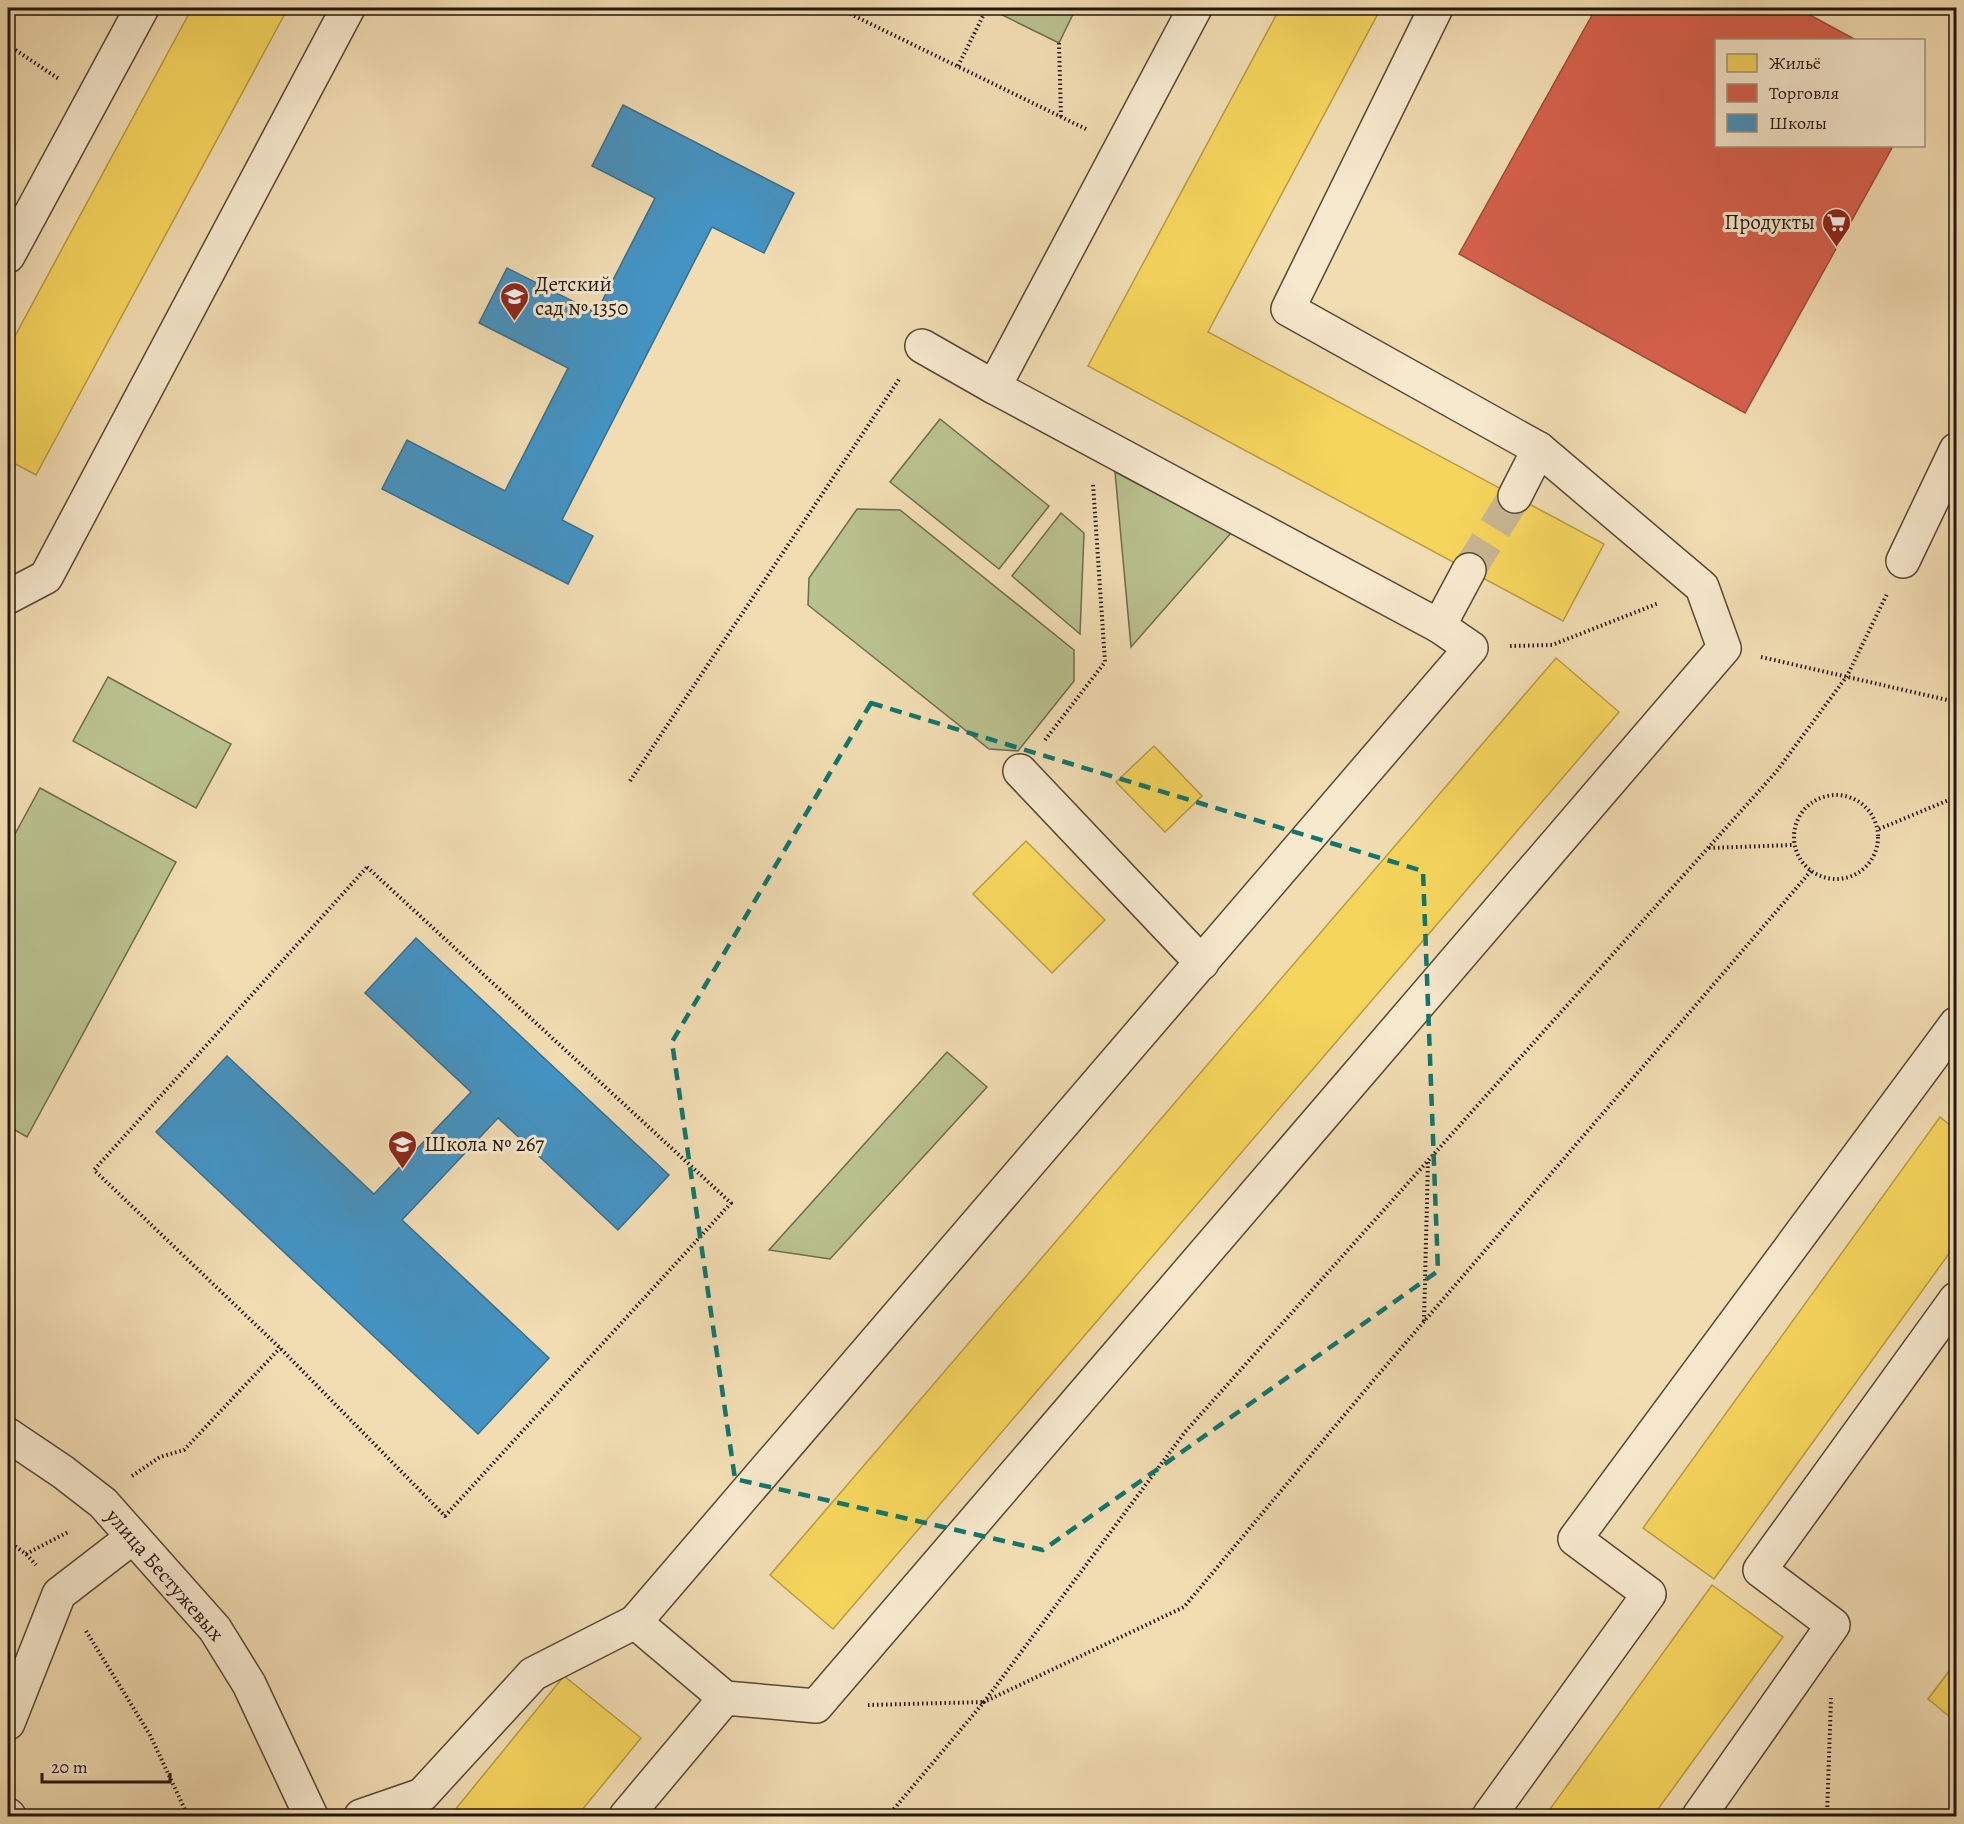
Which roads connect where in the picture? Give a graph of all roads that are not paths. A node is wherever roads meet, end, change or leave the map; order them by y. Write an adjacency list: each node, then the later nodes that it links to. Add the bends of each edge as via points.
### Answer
1 (142, 8): 5 (street)
2 (348, 8): 13 (street, via 46,577)
3 (1196, 8): 7 (street)
4 (1436, 8): 8 (street, via 1288,309)
5 (8, 256)
6 (922, 346): 7 (street)
7 (994, 387): 14 (street)
8 (1539, 449): 10 (street); 22 (street, via 1702,587 1724,648 816,1706)
9 (1956, 450): 11 (street)
10 (1515, 496)
11 (1903, 561)
12 (1469, 570): 14 (street)
13 (8, 597)
14 (1439, 626): 16 (street, via 1471,648)
15 (1020, 771): 16 (street)
16 (1202, 963): 21 (street)
17 (1956, 1024): 27 (street, via 1575,1539 1649,1594)
18 (1956, 1299): 28 (street, via 1760,1570 1833,1625)
19 (8, 1435): 20 (street, улица Бестужевых, via 103,1503)
20 (133, 1537): 23 (street, via 59,1594); 24 (street, улица Бестужевых, via 215,1629 249,1684)
21 (635, 1622): 22 (street); 25 (street, via 533,1674 422,1795)
22 (725, 1698): 26 (street)
23 (8, 1723)
24 (311, 1816)
25 (361, 1816)
26 (626, 1816)
27 (1489, 1816)
28 (1699, 1816)

